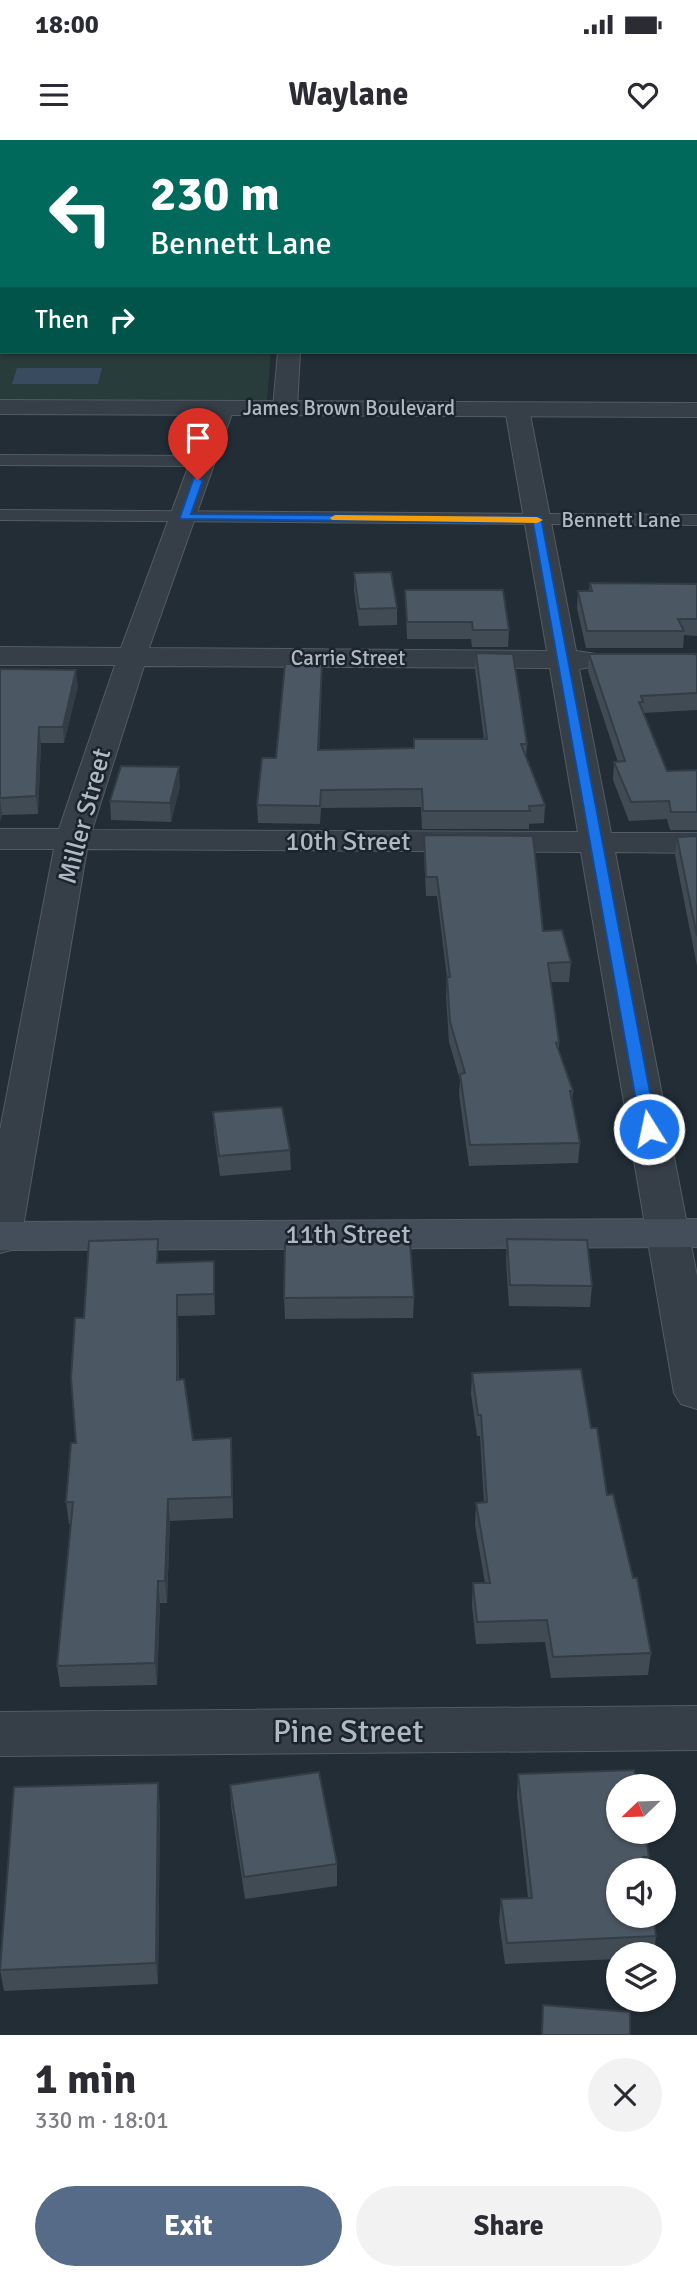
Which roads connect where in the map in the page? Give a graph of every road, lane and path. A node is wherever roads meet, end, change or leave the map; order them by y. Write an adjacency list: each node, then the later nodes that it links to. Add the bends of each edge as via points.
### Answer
1 (289, 354): 4 (street)
2 (0, 407): 3 (street, James Brown Boulevard)
3 (222, 408): 4 (street, James Brown Boulevard); 8 (street, Miller Street)
4 (285, 408): 5 (street, James Brown Boulevard)
5 (517, 409): 6 (street, James Brown Boulevard); 11 (street)
6 (697, 410)
7 (0, 460): 8 (lane)
8 (204, 461): 10 (street, Miller Street)
9 (0, 515): 10 (lane, Bennett Lane)
10 (185, 517): 11 (lane, Bennett Lane); 14 (street, Miller Street)
11 (537, 520): 12 (lane, Bennett Lane); 15 (street)
12 (697, 520)
13 (0, 656): 14 (street, Carrie Street)
14 (132, 657): 15 (street, Carrie Street); 18 (street, Miller Street)
15 (563, 660): 16 (street, Carrie Street); 19 (street)
16 (617, 660)
17 (0, 839): 18 (street, 10th Street)
18 (72, 840): 19 (street, 10th Street); 22 (street, Miller Street)
19 (597, 843): 20 (street, 10th Street); 21 (street)
20 (697, 843)
21 (682, 1233): 22 (main road, 11th Street); 23 (street)
22 (0, 1237)
23 (697, 1393)
24 (697, 1728): 25 (street, Pine Street)
25 (0, 1734)

